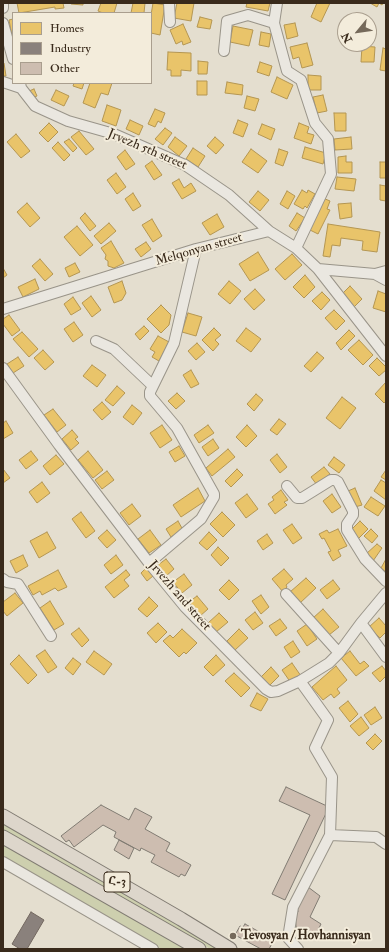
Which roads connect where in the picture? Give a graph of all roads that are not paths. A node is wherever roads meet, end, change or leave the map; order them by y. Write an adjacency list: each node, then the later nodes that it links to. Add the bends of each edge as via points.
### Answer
1 (3, 3): 4 (street)
2 (169, 3): 5 (street)
3 (277, 3): 7 (street)
4 (3, 8)
5 (170, 22)
6 (3, 23): 9 (street)
7 (274, 23): 8 (street, via 248,15 227,21); 13 (street, via 287,71 301,80 315,123 328,139 331,174)
8 (224, 51)
9 (12, 56)
10 (3, 82): 11 (street)
11 (20, 86): 12 (street, Jrvezh 5th street, via 35,106 68,121 114,134 185,165 229,195)
12 (269, 231): 13 (street); 14 (street, Melqonyan street)
13 (296, 248): 15 (street)
14 (196, 249): 19 (street, Melqonyan street); 23 (street, via 174,343)
15 (318, 269): 17 (street); 21 (street)
16 (386, 271): 17 (street)
17 (376, 274): 18 (street)
18 (386, 280)
19 (3, 309)
20 (96, 341): 23 (street, via 114,349)
21 (386, 356)
22 (3, 368): 25 (street, Jrvezh 2nd street)
23 (153, 386): 25 (street, via 150,396 177,428 214,497 201,519)
24 (287, 486): 27 (street, via 297,498 302,498 331,480 338,482 353,511 347,530 365,559)
25 (149, 563): 34 (street, Jrvezh 2nd street, via 185,607 266,689 271,692 278,691)
26 (3, 579): 31 (street, via 18,584)
27 (386, 582)
28 (386, 593): 30 (street, Jrvezh 2nd street)
29 (286, 594): 32 (street)
30 (361, 622): 32 (street, Jrvezh 2nd street); 33 (street)
31 (51, 636)
32 (339, 653): 34 (street, Jrvezh 2nd street, via 329,663)
33 (386, 657)
34 (300, 681): 36 (street, via 328,720 315,748 332,777)
35 (3, 816): 42 (main road, Հ-3)
36 (330, 835): 38 (street, via 376,837); 43 (street, via 294,907 288,938)
37 (3, 837): 41 (main road, Հ-3)
38 (386, 844)
39 (3, 862): 40 (street)
40 (153, 949)
41 (199, 949)
42 (230, 949)
43 (298, 949)

